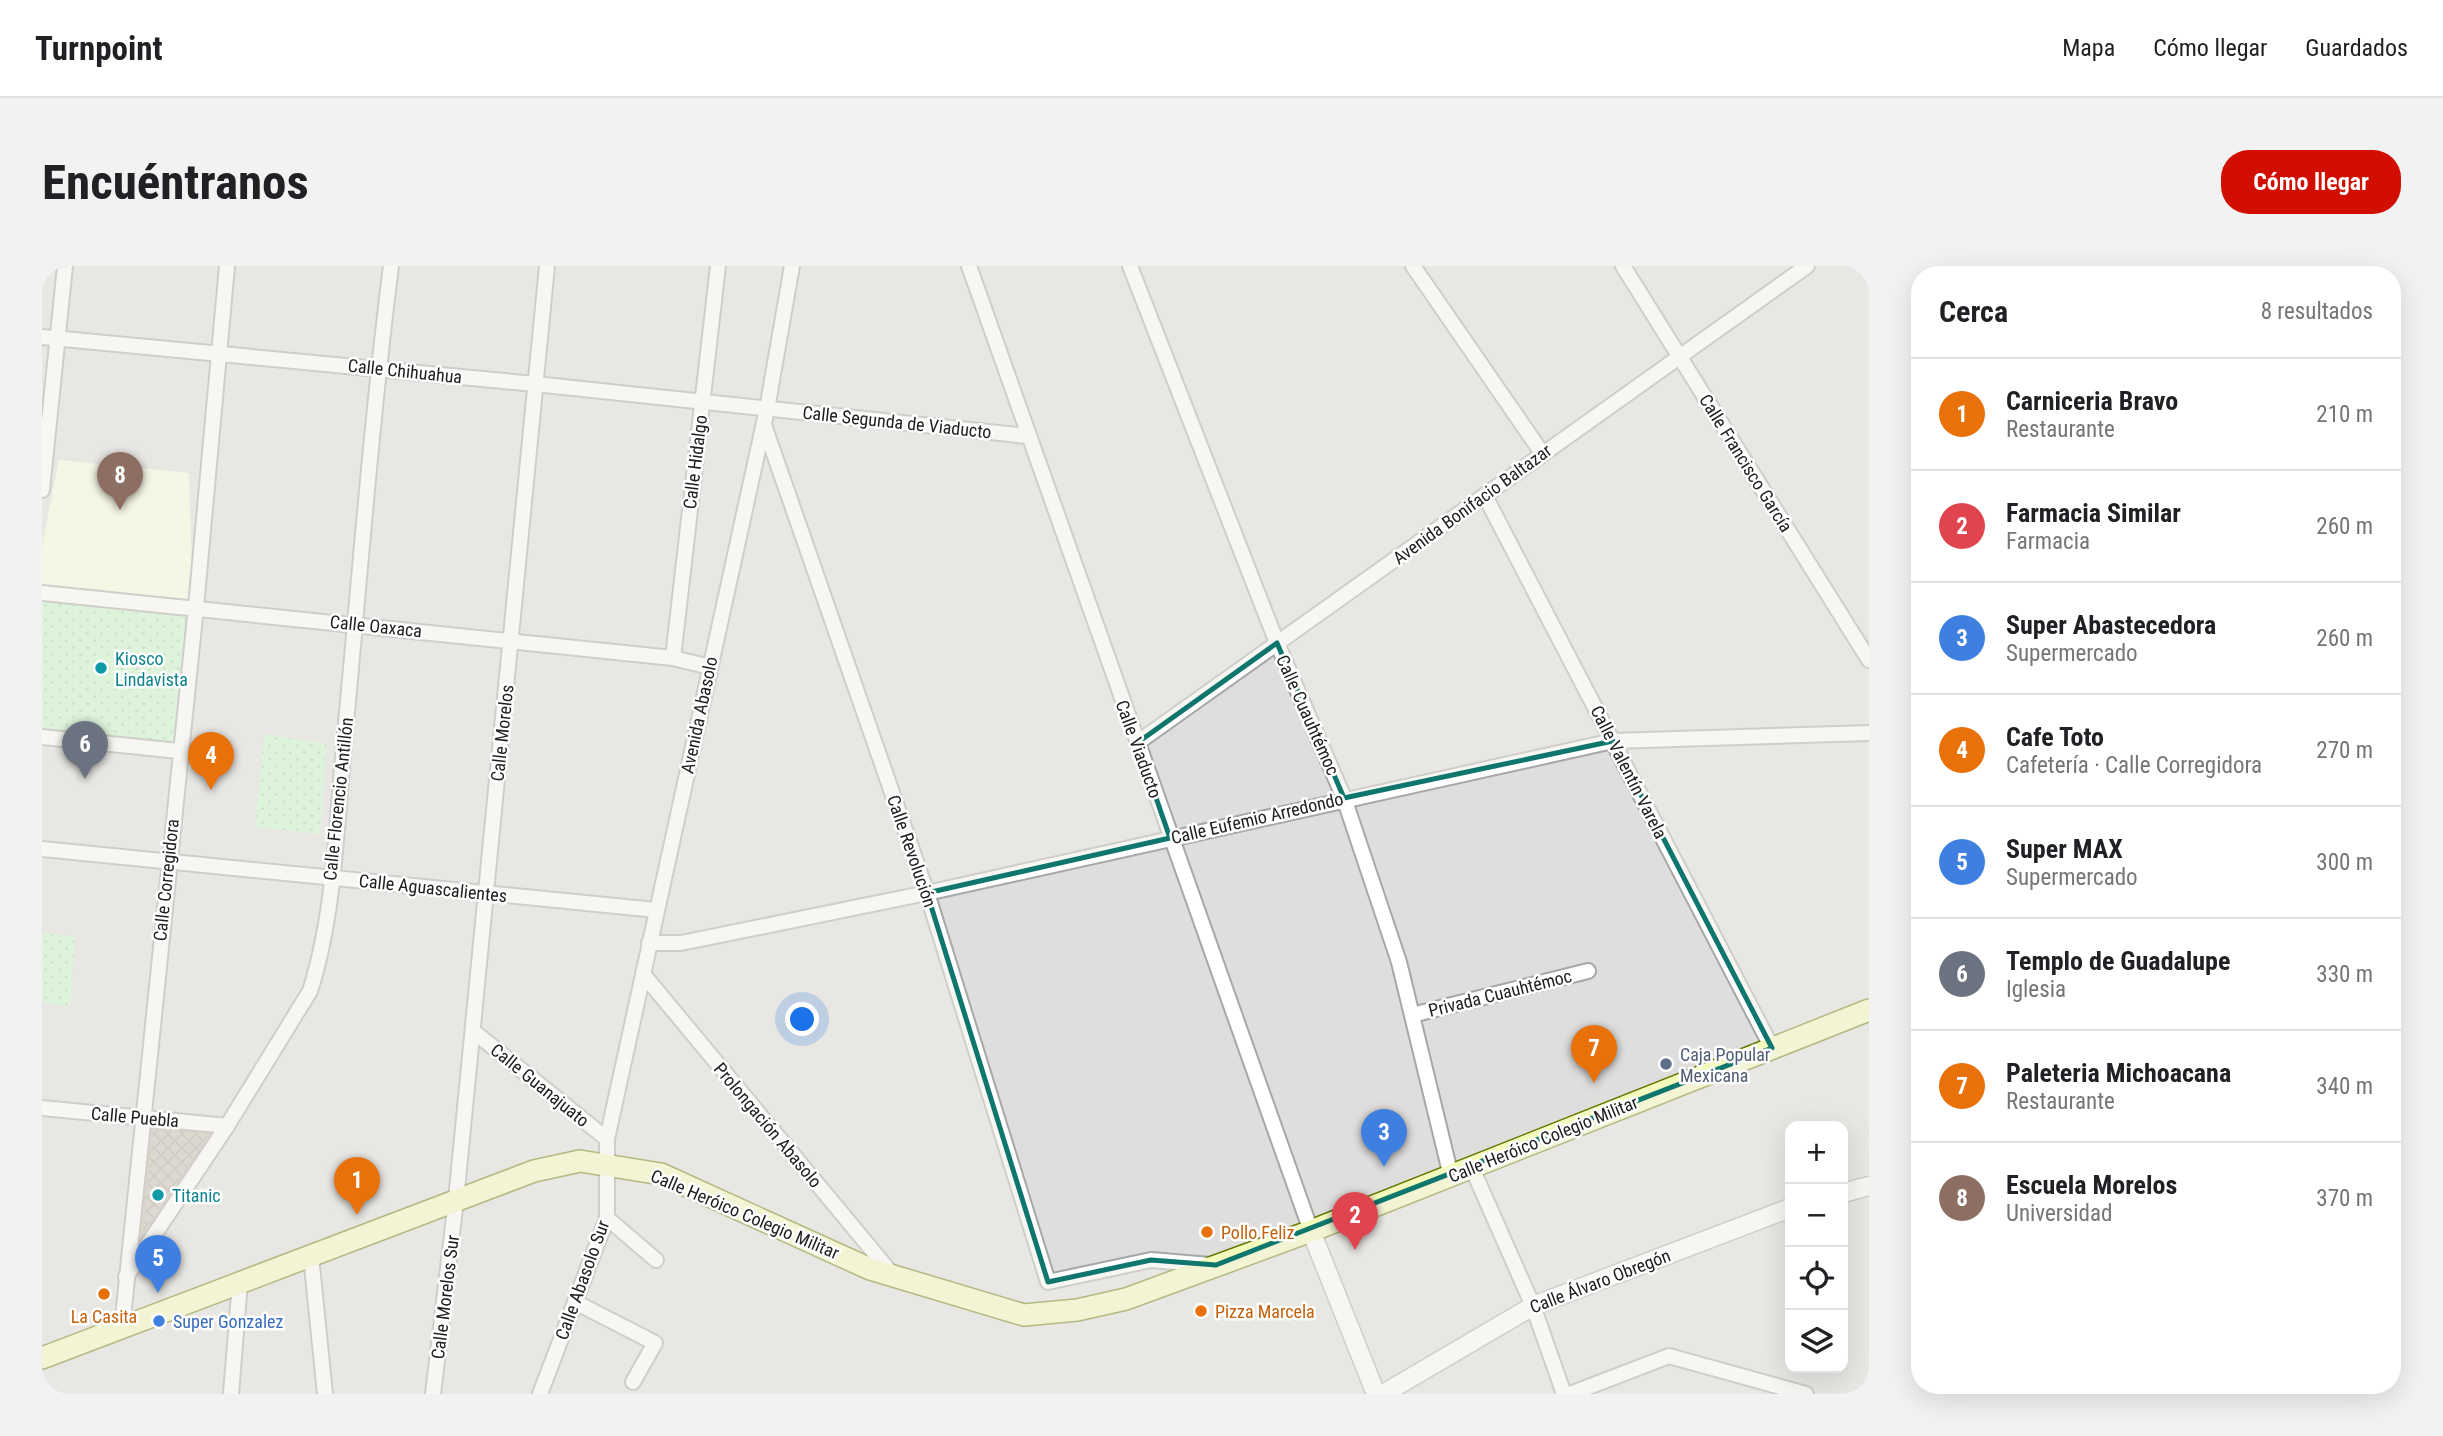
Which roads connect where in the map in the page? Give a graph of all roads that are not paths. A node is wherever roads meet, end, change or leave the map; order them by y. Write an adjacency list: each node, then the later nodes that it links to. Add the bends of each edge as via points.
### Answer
1 (65, 266): 13 (street)
2 (228, 266): 14 (street, Calle Corregidora)
3 (391, 266): 16 (street, Calle Florencio Antillón)
4 (547, 266): 17 (street, Calle Morelos)
5 (718, 266): 18 (street, Calle Hidalgo)
6 (792, 266): 19 (street, Avenida Abasolo)
7 (969, 266): 20 (street, Calle Viaducto)
8 (1130, 266): 28 (street, Calle Cuauhtémoc)
9 (1413, 266): 21 (street)
10 (1623, 266): 15 (street, Calle Francisco García)
11 (1807, 266): 15 (street, Avenida Bonifacio Baltazar)
12 (42, 337): 13 (street, Calle Chihuahua)
13 (58, 339): 14 (street, Calle Chihuahua); 22 (street)
14 (219, 353): 16 (street, Calle Chihuahua); 25 (street, Calle Corregidora)
15 (1680, 357): 21 (street, Avenida Bonifacio Baltazar); 30 (street, Calle Francisco García)
16 (378, 368): 17 (street, Calle Chihuahua); 26 (street, Calle Florencio Antillón)
17 (535, 384): 18 (street, Calle Chihuahua); 27 (street, Calle Morelos)
18 (702, 403): 19 (street, Calle Chihuahua); 29 (street, Calle Hidalgo)
19 (765, 416): 20 (street, Calle Segunda de Viaducto); 31 (street, Avenida Abasolo); 42 (street, Calle Revolución)
20 (1027, 436): 35 (street, Calle Viaducto)
21 (1542, 453): 23 (street, Avenida Bonifacio Baltazar)
22 (42, 490)
23 (1485, 496): 28 (street, Avenida Bonifacio Baltazar); 34 (street, Calle Valentín Varela)
24 (42, 593): 25 (street, Calle Oaxaca)
25 (196, 607): 26 (street, Calle Oaxaca); 36 (street, Calle Corregidora)
26 (355, 624): 27 (street, Calle Oaxaca); 41 (street, Calle Florencio Antillón)
27 (510, 640): 29 (street, Calle Oaxaca); 43 (street, Calle Morelos)
28 (1277, 643): 35 (street, Avenida Bonifacio Baltazar); 37 (street, Calle Cuauhtémoc)
29 (673, 658): 31 (street, Calle Oaxaca)
30 (1869, 660)
31 (710, 667): 44 (street, Avenida Abasolo)
32 (1869, 733): 34 (street, Calle Eufemio Arredondo)
33 (42, 737): 36 (street)
34 (1613, 741): 37 (street, Calle Eufemio Arredondo); 51 (street, Calle Valentín Varela)
35 (1137, 743): 38 (street, Calle Viaducto)
36 (179, 751): 40 (street, Calle Corregidora)
37 (1344, 798): 38 (street, Calle Eufemio Arredondo); 49 (street, Calle Cuauhtémoc)
38 (1170, 838): 42 (street, Calle Eufemio Arredondo); 64 (street, Calle Viaducto)
39 (42, 849): 40 (street, Calle Aguascalientes)
40 (169, 859): 41 (street, Calle Aguascalientes); 53 (street, Calle Corregidora)
41 (331, 877): 43 (street, Calle Aguascalientes); 54 (street, Calle Florencio Antillón, via 318,967 310,991)
42 (927, 892): 45 (street, Calle Eufemio Arredondo, via 681,943); 71 (street, Calle Revolución)
43 (486, 895): 44 (street, Calle Aguascalientes); 50 (street, Calle Morelos)
44 (656, 910): 45 (street, Avenida Abasolo)
45 (649, 943): 47 (street, Avenida Abasolo)
46 (1588, 971): 49 (street, Privada Cuauhtémoc)
47 (643, 974): 55 (street, Avenida Abasolo); 68 (street, Prolongación Abasolo)
48 (1869, 1010): 51 (main road, Calle Heróico Colegio Militar)
49 (1412, 1015): 58 (street, Calle Cuauhtémoc)
50 (473, 1031): 55 (street, Calle Guanajuato); 61 (street, Calle Morelos)
51 (1772, 1048): 57 (main road, Calle Heróico Colegio Militar)
52 (42, 1108): 53 (street, Calle Puebla)
53 (142, 1118): 54 (street, Calle Puebla); 69 (street, Calle Corregidora)
54 (227, 1126): 69 (street, Calle Florencio Antillón)
55 (607, 1139): 56 (street, Avenida Abasolo)
56 (606, 1163): 61 (main road, Calle Heróico Colegio Militar, via 580,1161 534,1171); 63 (street, Calle Abasolo Sur); 68 (main road, Calle Heróico Colegio Militar, via 660,1174 870,1269)
57 (1472, 1168): 58 (main road, Calle Heróico Colegio Militar); 73 (street)
58 (1451, 1176): 64 (main road, Calle Heróico Colegio Militar)
59 (1869, 1186): 60 (street)
60 (1848, 1192)
61 (456, 1200): 65 (main road, Calle Heróico Colegio Militar); 79 (street, Calle Morelos Sur)
62 (1785, 1210): 73 (street, Calle Álvaro Obregón)
63 (607, 1217): 66 (street); 72 (street, Calle Abasolo Sur)
64 (1311, 1231): 67 (main road, Calle Heróico Colegio Militar); 81 (street)
65 (311, 1256): 70 (main road, Calle Heróico Colegio Militar); 78 (street)
66 (656, 1260)
67 (1216, 1265): 68 (main road, Calle Heróico Colegio Militar, via 1126,1299 1024,1315); 71 (street, Calle Heróico Colegio Militar, via 1151,1260)
68 (893, 1275)
69 (126, 1278): 74 (street, Calle Corregidora)
70 (240, 1282): 74 (main road, Calle Heróico Colegio Militar); 77 (street)
71 (1048, 1282)
72 (575, 1302): 76 (street, via 655,1343); 80 (street, Calle Abasolo Sur)
73 (1533, 1306): 82 (street, Calle Álvaro Obregón); 83 (street)
74 (122, 1327): 75 (main road, Calle Heróico Colegio Militar)
75 (42, 1358)
76 (633, 1382)
77 (231, 1394)
78 (325, 1394)
79 (433, 1394)
80 (540, 1394)
81 (1376, 1394)
82 (1383, 1394)
83 (1564, 1394)
84 (1570, 1394): 85 (street, via 1669,1356)
85 (1806, 1394)

